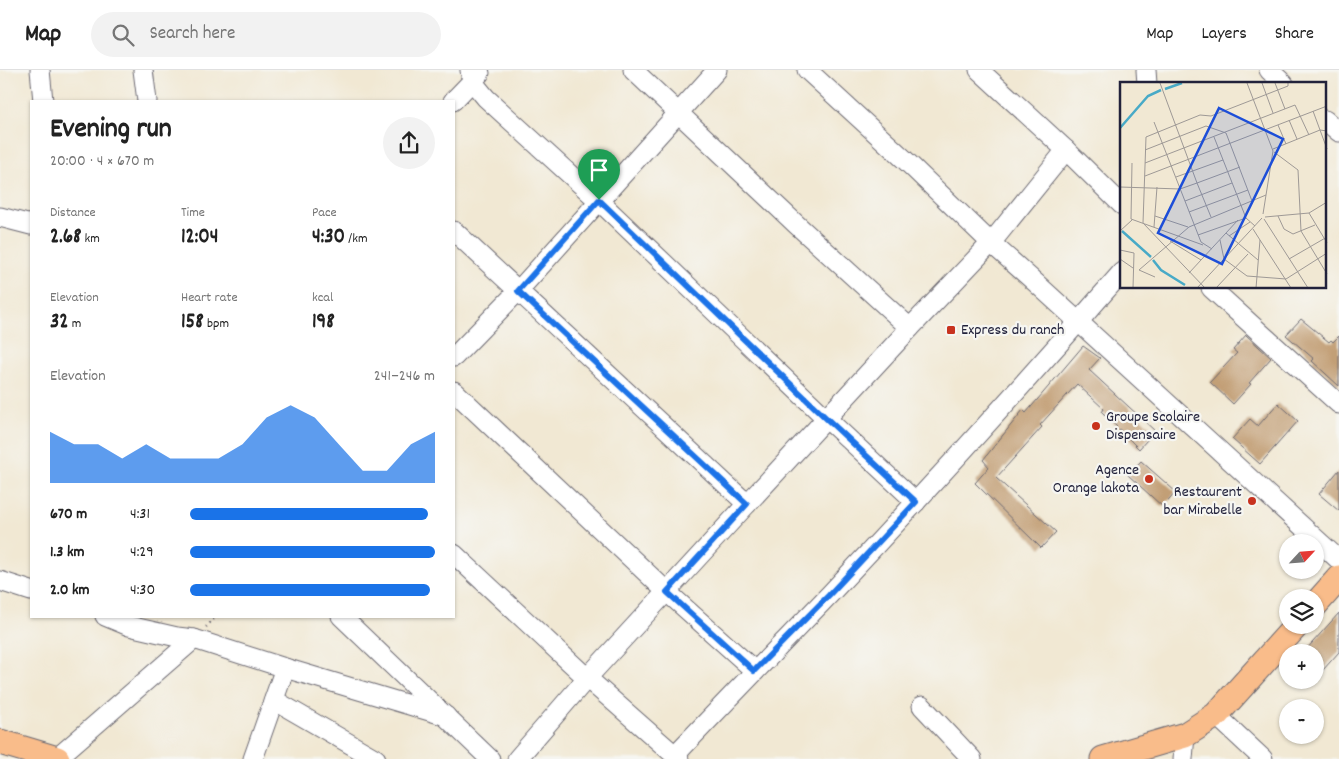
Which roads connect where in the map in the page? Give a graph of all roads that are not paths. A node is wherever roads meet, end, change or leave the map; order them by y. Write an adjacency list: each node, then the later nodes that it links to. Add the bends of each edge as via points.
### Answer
1 (40, 70): 10 (street)
2 (144, 70): 11 (street)
3 (632, 70): 13 (street)
4 (717, 70): 13 (street)
5 (807, 70): 22 (street)
6 (979, 70): 16 (street)
7 (1269, 70): 9 (street)
8 (475, 74): 12 (street); 17 (street, via 486,98)
9 (1282, 82)
10 (43, 100)
11 (147, 100)
12 (454, 100)
13 (678, 114): 17 (street); 27 (street)
14 (1326, 121): 15 (street)
15 (1339, 132)
16 (1066, 150): 18 (street); 22 (street)
17 (599, 200): 25 (street); 31 (street)
18 (1120, 202)
19 (0, 217): 20 (street)
20 (30, 225)
21 (455, 232): 25 (street)
22 (991, 243): 26 (street); 27 (street)
23 (1120, 274): 26 (street)
24 (1211, 289): 30 (street)
25 (518, 291): 28 (street); 33 (street)
26 (1078, 322): 32 (street); 35 (street)
27 (910, 328): 31 (street)
28 (455, 356)
29 (455, 392): 39 (street)
30 (1339, 404)
31 (827, 419): 32 (street); 33 (street)
32 (916, 502): 46 (street)
33 (747, 504): 39 (street)
34 (455, 555): 47 (street)
35 (1339, 560)
36 (1339, 578): 40 (main road)
37 (0, 581): 38 (street)
38 (30, 591)
39 (667, 592): 46 (street); 47 (street)
40 (1324, 595)
41 (110, 618): 44 (street, via 129,626)
42 (343, 618): 51 (street)
43 (1289, 634): 50 (main road)
44 (194, 639): 45 (street); 55 (street)
45 (285, 668): 48 (street); 51 (street)
46 (754, 671): 54 (street)
47 (587, 678): 54 (street); 59 (street)
48 (274, 700): 56 (street); 57 (street)
49 (922, 706): 60 (street)
50 (1216, 715): 52 (main road); 63 (street)
51 (446, 716): 58 (street)
52 (1185, 734): 61 (main road); 62 (street)
53 (0, 742): 55 (main road)
54 (677, 757)
55 (57, 759)
56 (253, 759)
57 (376, 759)
58 (490, 759)
59 (517, 759)
60 (972, 759)
61 (1103, 759)
62 (1183, 759)
63 (1263, 759)

